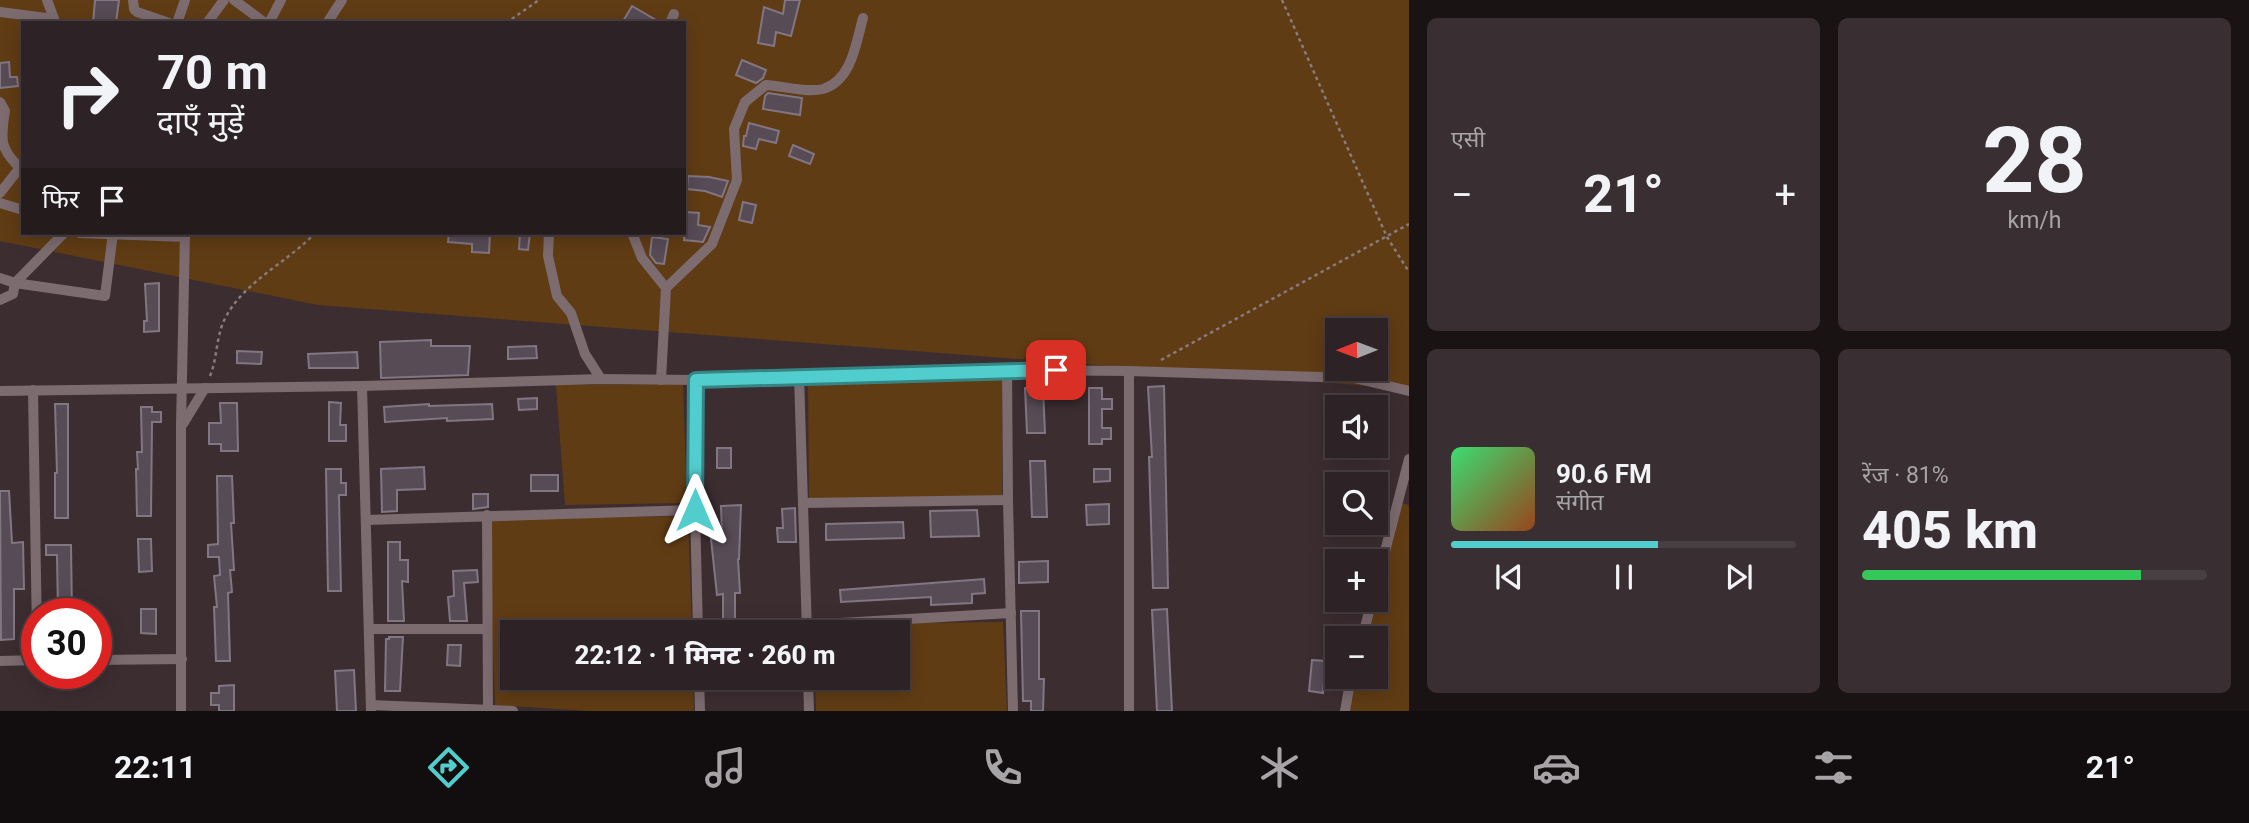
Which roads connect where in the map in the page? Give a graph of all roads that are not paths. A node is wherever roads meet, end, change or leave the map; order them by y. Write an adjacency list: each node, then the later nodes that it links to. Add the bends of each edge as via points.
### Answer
1 (47, 0): 10 (street)
2 (133, 0): 11 (street, via 138,12)
3 (185, 0): 12 (street)
4 (224, 0): 13 (street)
5 (234, 0): 14 (street)
6 (281, 0): 15 (street)
7 (342, 0): 16 (street)
8 (0, 12): 10 (street)
9 (863, 18): 31 (street, via 851,60 831,85 821,89 766,85 745,102 734,128 737,180 712,244)
10 (54, 21)
11 (163, 21)
12 (178, 21)
13 (209, 21)
14 (264, 21)
15 (268, 21)
16 (328, 21)
17 (0, 102): 18 (street, via 5,111)
18 (0, 137): 19 (street, via 11,161)
19 (21, 167)
20 (21, 169): 21 (street)
21 (0, 193)
22 (0, 203): 23 (street)
23 (21, 209)
24 (62, 235): 30 (street)
25 (113, 235): 30 (street, via 105,296)
26 (185, 235): 41 (street)
27 (549, 235): 36 (street, via 548,256 557,296 571,313 585,354)
28 (633, 235): 31 (street, via 642,258)
29 (0, 278): 30 (street)
30 (15, 283): 32 (street, via 13,294)
31 (666, 288): 37 (street)
32 (0, 300)
33 (1007, 370): 34 (street); 35 (street); 47 (street)
34 (1134, 371): 44 (street, via 1354,378); 74 (street)
35 (799, 376): 38 (street); 48 (street)
36 (601, 379): 37 (street); 39 (street)
37 (661, 380): 38 (street)
38 (696, 380): 49 (street)
39 (362, 386): 40 (street); 51 (street)
40 (205, 388): 41 (street); 45 (street)
41 (182, 389): 42 (street); 45 (street)
42 (33, 390): 43 (street); 53 (street)
43 (0, 391)
44 (1409, 391)
45 (181, 426): 60 (street)
46 (1409, 459): 52 (street)
47 (1007, 500): 48 (street); 54 (street)
48 (803, 503): 56 (street)
49 (695, 510): 50 (street); 55 (street)
50 (486, 515): 51 (street); 59 (street)
51 (366, 520): 58 (street)
52 (1386, 549)
53 (36, 598)
54 (1011, 614): 57 (street); 73 (street)
55 (698, 620)
56 (807, 620)
57 (910, 621)
58 (369, 629): 59 (street); 67 (street)
59 (487, 629): 68 (street)
60 (182, 659): 62 (street); 69 (street)
61 (21, 660): 63 (street)
62 (112, 660)
63 (0, 661)
64 (1349, 689): 75 (street)
65 (699, 690): 71 (street)
66 (808, 690): 72 (street)
67 (371, 708): 68 (street)
68 (488, 710): 70 (street)
69 (181, 711)
70 (513, 711)
71 (700, 711)
72 (809, 711)
73 (1013, 711)
74 (1129, 711)
75 (1345, 711)

